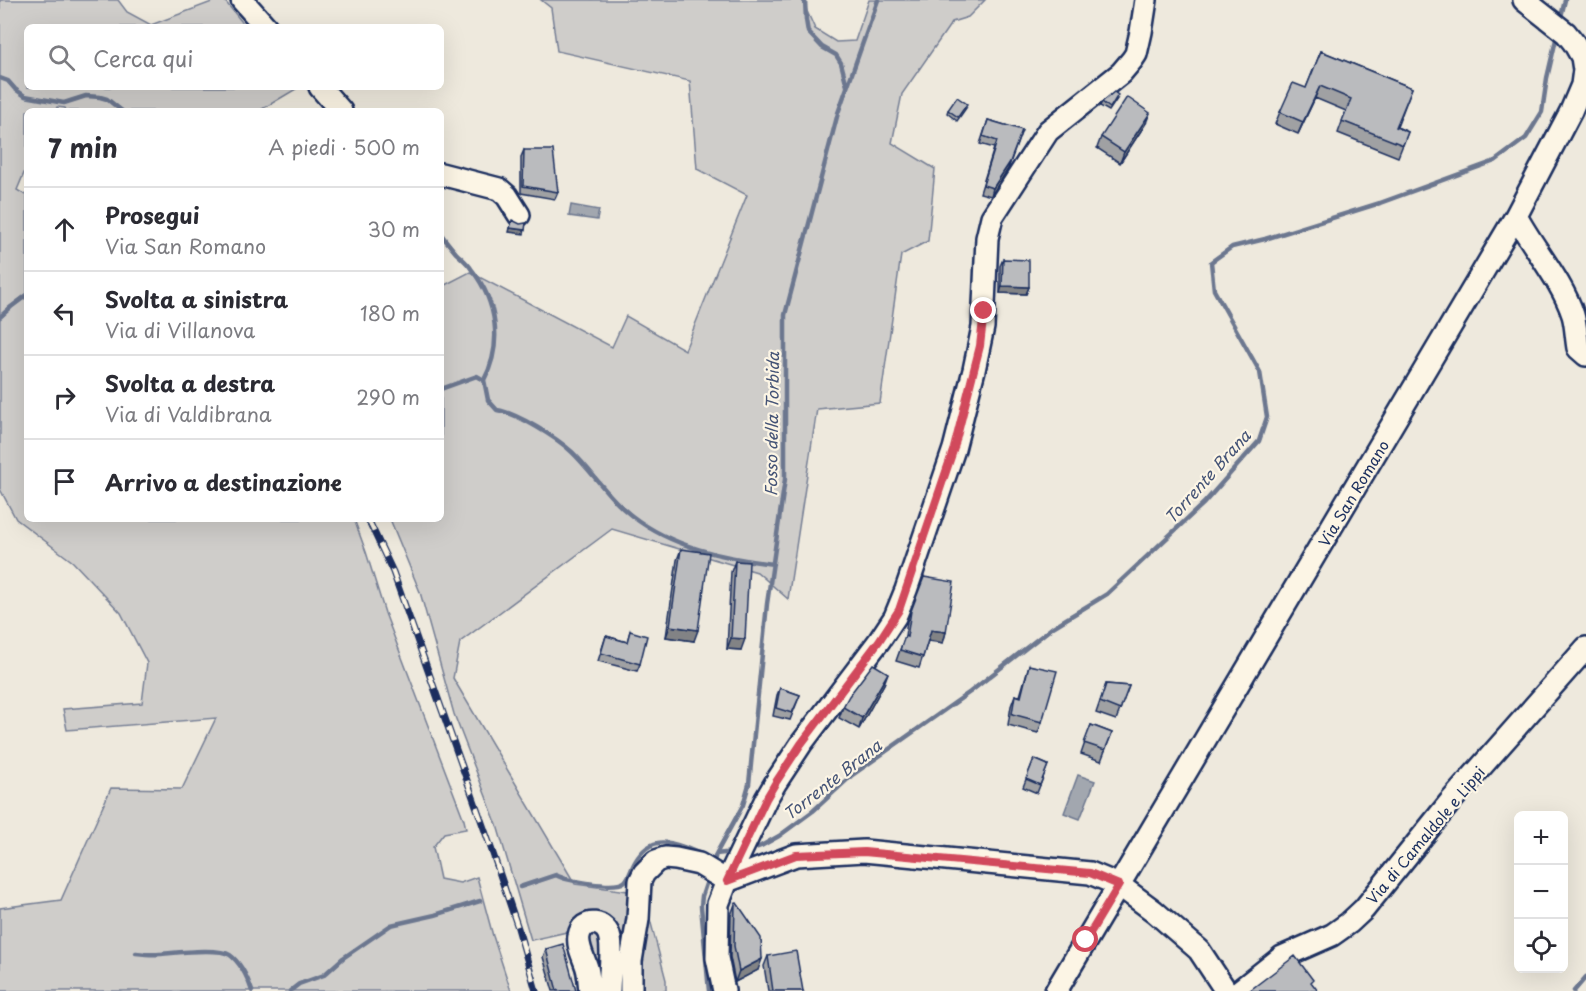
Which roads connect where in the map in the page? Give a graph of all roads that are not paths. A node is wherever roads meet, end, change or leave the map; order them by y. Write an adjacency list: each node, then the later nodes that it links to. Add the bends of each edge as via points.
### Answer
1 (242, 0): 4 (street)
2 (1146, 0): 12 (street, via 1132,60 1048,131 992,217 987,238 983,327 974,370 954,448 902,601 879,641 776,782)
3 (1530, 5): 9 (street, Via San Romano, via 1566,33 1582,57 1584,70 1582,85 1561,132)
4 (263, 24)
5 (323, 90): 6 (street)
6 (338, 108)
7 (444, 175): 8 (street, via 499,189)
8 (519, 215)
9 (1516, 216): 10 (street, via 1567,301 1574,316 1578,348); 13 (street, Via San Romano)
10 (1586, 355)
11 (1586, 648): 20 (street, Via di Camaldole e Lippi, via 1450,801 1364,909 1332,935 1282,957)
12 (727, 881): 13 (street, via 796,855 864,852 1090,873); 16 (street, via 699,864 676,859 657,861 644,873 631,961); 17 (street, via 718,904 717,958)
13 (1119, 885): 18 (street, Via San Romano); 19 (street, via 1199,950)
14 (590, 991): 15 (street, via 579,936 587,924 600,924 610,939)
15 (609, 991)
16 (631, 991)
17 (723, 991)
18 (1056, 991)
19 (1226, 991)
20 (1239, 991)

